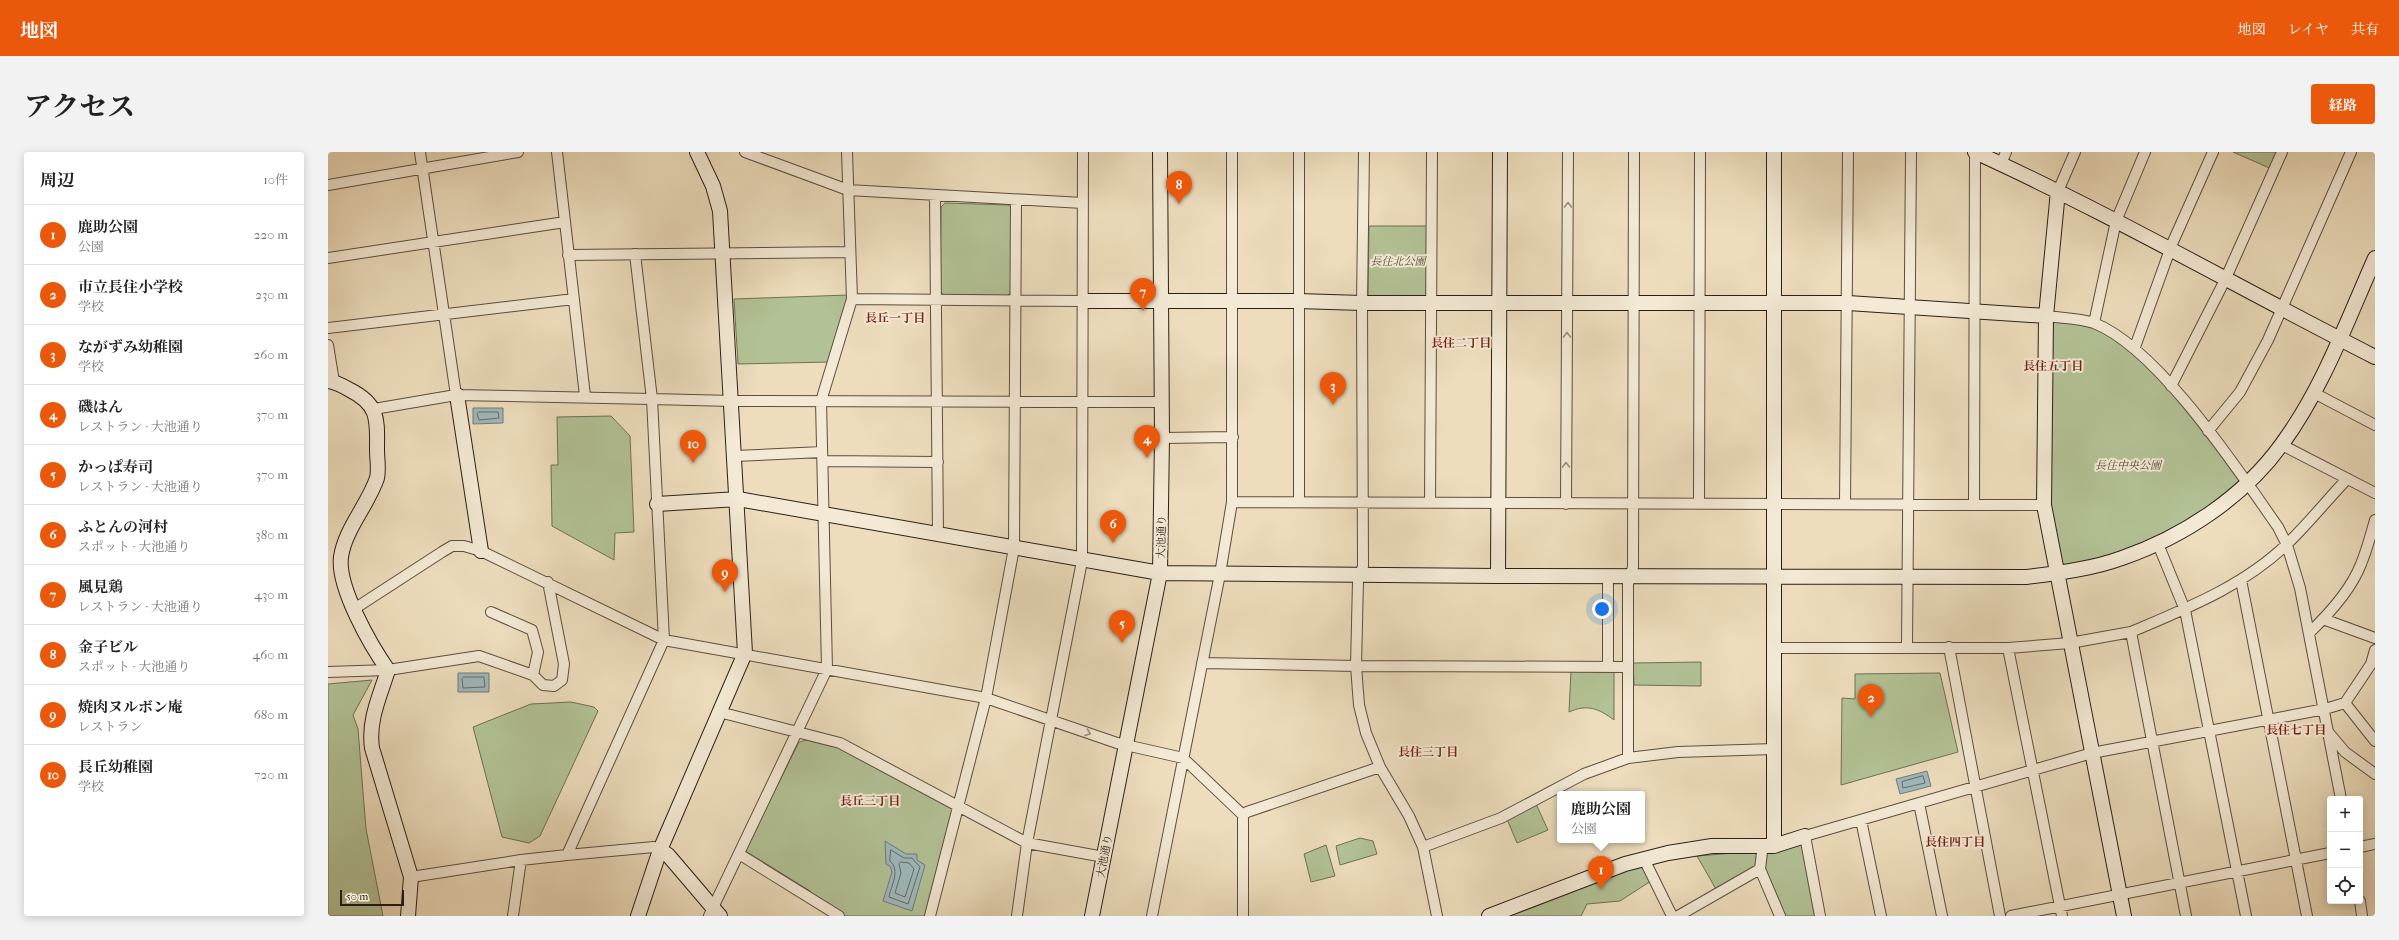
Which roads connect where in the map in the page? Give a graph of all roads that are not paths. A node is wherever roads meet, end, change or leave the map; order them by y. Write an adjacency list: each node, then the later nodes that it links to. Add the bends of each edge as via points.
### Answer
1 (420, 152): 27 (street)
2 (518, 152): 27 (street)
3 (556, 152): 35 (street)
4 (697, 152): 39 (street, via 713,186 720,211)
5 (746, 152): 29 (street)
6 (846, 152): 29 (street)
7 (1083, 152): 33 (street)
8 (1160, 152): 50 (street, 大池通り)
9 (1232, 152): 51 (street)
10 (1299, 152): 52 (street)
11 (1364, 152): 60 (street)
12 (1432, 152): 54 (street)
13 (1500, 152): 55 (street)
14 (1568, 152): 56 (street, one-way to 14)
15 (1634, 152): 57 (street)
16 (1700, 152): 53 (street)
17 (1774, 152): 58 (street)
18 (1848, 152): 59 (street)
19 (1911, 152): 61 (street)
20 (1975, 152): 26 (street); 63 (street)
21 (2075, 152): 30 (street)
22 (2145, 152): 34 (street)
23 (2213, 152): 37 (street)
24 (2282, 152): 44 (street)
25 (2351, 152): 62 (street)
26 (2004, 158): 30 (street)
27 (422, 169): 28 (street); 36 (street)
28 (328, 185)
29 (848, 190): 31 (street); 38 (street)
30 (2058, 191): 34 (street); 65 (street)
31 (935, 195): 32 (street); 47 (street)
32 (1016, 200): 33 (street); 48 (street)
33 (1083, 203): 49 (street)
34 (2116, 221): 37 (street); 66 (street)
35 (565, 222): 36 (street); 41 (street)
36 (433, 242): 42 (street); 64 (street)
37 (2170, 250): 44 (street); 70 (street)
38 (850, 252): 39 (street); 46 (street)
39 (724, 253): 40 (street); 78 (street)
40 (635, 254): 41 (street); 77 (street)
41 (568, 255): 45 (street)
42 (328, 258)
43 (2375, 258): 68 (street)
44 (2225, 280): 62 (street); 73 (street)
45 (574, 299): 64 (street); 76 (street)
46 (852, 299): 47 (street); 79 (street)
47 (936, 300): 48 (street); 81 (street)
48 (1016, 301): 49 (street); 82 (street)
49 (1083, 301): 50 (street); 80 (street)
50 (1161, 301): 51 (street); 83 (street, 大池通り)
51 (1232, 301): 52 (street); 87 (street)
52 (1298, 301): 60 (street); 97 (street)
53 (1699, 302): 57 (street); 58 (street); 105 (street)
54 (1431, 303): 55 (street); 60 (street); 100 (street)
55 (1499, 303): 56 (street); 102 (street)
56 (1567, 303): 57 (street); 103 (street, one-way to 56)
57 (1634, 303): 104 (street)
58 (1775, 303): 59 (street); 109 (street)
59 (1848, 303): 61 (street); 106 (street)
60 (1362, 304): 99 (street)
61 (1910, 307): 63 (street); 107 (street)
62 (2281, 308): 68 (street); 86 (street, via 2268,340 2240,392)
63 (1975, 311): 65 (street); 108 (street)
64 (444, 314): 67 (street); 75 (street)
65 (2046, 316): 66 (street); 110 (street)
66 (2094, 323): 70 (street)
67 (328, 328)
68 (2339, 339): 71 (street); 74 (street)
69 (328, 345): 72 (street)
70 (2135, 347): 73 (street)
71 (2375, 357)
72 (331, 381): 84 (street, via 358,394)
73 (2171, 386): 86 (street)
74 (2314, 393): 85 (street); 89 (street)
75 (457, 395): 76 (street); 84 (street); 117 (street)
76 (585, 396): 77 (street)
77 (652, 399): 78 (street); 101 (street)
78 (732, 401): 79 (street); 90 (street)
79 (821, 401): 81 (street); 91 (street)
80 (1083, 401): 82 (street); 83 (street); 118 (street)
81 (937, 402): 82 (street); 92 (street)
82 (1015, 402): 116 (street)
83 (1162, 402): 88 (street, 大池通り)
84 (374, 409): 130 (street, via 377,418 378,475 345,542 341,558 344,586)
85 (2375, 425)
86 (2208, 431): 94 (street)
87 (1232, 437): 88 (street); 98 (street)
88 (1162, 438): 119 (street, 大池通り)
89 (2282, 445): 93 (street); 94 (street)
90 (735, 456): 91 (street); 96 (street)
91 (823, 456): 92 (street); 111 (street)
92 (938, 462): 113 (street)
93 (2347, 479): 95 (street); 115 (street)
94 (2248, 484): 114 (street, via 2204,517); 115 (street, via 2278,527)
95 (2375, 493)
96 (738, 499): 101 (street); 111 (street); 144 (street)
97 (1299, 501): 98 (street); 99 (street)
98 (1232, 502): 121 (street)
99 (1364, 502): 100 (street); 122 (street, via 1364,566)
100 (1430, 503): 102 (street)
101 (657, 504): 137 (street)
102 (1499, 504): 103 (street); 125 (street)
103 (1566, 504): 104 (street)
104 (1633, 504): 105 (street); 126 (street)
105 (1699, 504): 109 (street)
106 (1845, 504): 107 (street); 109 (street)
107 (1908, 504): 108 (street); 124 (street)
108 (1974, 504): 110 (street)
109 (1774, 505): 123 (street)
110 (2044, 505): 120 (street)
111 (824, 515): 113 (street); 149 (street)
112 (2375, 520): 133 (street, via 2361,565)
113 (938, 535): 116 (street)
114 (2158, 544): 120 (street, via 2120,559); 131 (street)
115 (2287, 545): 127 (street); 135 (street, via 2300,588)
116 (1014, 548): 118 (street); 153 (street)
117 (481, 551): 128 (street); 130 (street, via 464,546 452,546)
118 (1082, 561): 119 (street); 158 (street)
119 (1160, 573): 121 (street); 164 (street, 大池通り)
120 (2057, 573): 124 (street, via 2027,576); 138 (street)
121 (1220, 574): 122 (street); 145 (street)
122 (1361, 574): 125 (street); 146 (street, via 1358,581)
123 (1775, 575): 124 (street); 126 (street); 141 (street)
124 (1908, 575): 139 (street)
125 (1498, 576): 126 (street)
126 (1631, 576): 148 (street, via 1628,584)
127 (2241, 580): 131 (street); 157 (street)
128 (548, 582): 137 (street); 152 (street, via 564,664 562,680 554,686 543,685)
129 (1608, 584): 147 (street)
130 (354, 609): 150 (street)
131 (2184, 610): 134 (street); 159 (street)
132 (491, 612): 152 (street, via 532,630 538,652)
133 (2323, 619): 135 (street); 136 (street)
134 (2131, 632): 138 (street); 162 (street)
135 (2309, 633): 155 (street)
136 (2375, 638)
137 (664, 640): 144 (street); 189 (street)
138 (2070, 644): 142 (street); 167 (street)
139 (1908, 647): 140 (street); 141 (street)
140 (1949, 647): 142 (street); 174 (street)
141 (1775, 648): 165 (street)
142 (2008, 648): 172 (street)
143 (2375, 650): 154 (street, via 2371,664)
144 (745, 654): 149 (street); 156 (street)
145 (1202, 663): 146 (street); 169 (street)
146 (1356, 666): 147 (street); 171 (street, via 1359,705 1366,733)
147 (1608, 667): 148 (street)
148 (1628, 667): 170 (street)
149 (827, 668): 153 (street); 160 (street)
150 (388, 670): 151 (street); 152 (street, via 479,656); 196 (street, via 372,718 370,733 372,748)
151 (328, 672)
152 (533, 675)
153 (986, 698): 158 (street); 177 (street)
154 (2345, 703): 155 (street); 163 (street)
155 (2325, 710): 157 (street); 161 (street)
156 (720, 712): 160 (street); 186 (street)
157 (2268, 719): 159 (street); 193 (street)
158 (1052, 720): 164 (street, one-way to 164); 181 (street)
159 (2210, 730): 162 (street); 195 (street)
160 (797, 733): 177 (street, via 840,743); 187 (street)
161 (2329, 733): 166 (street); 168 (street)
162 (2152, 741): 167 (street); 197 (street)
163 (2375, 741)
164 (1125, 746): 169 (street); 190 (street, 大池通り)
165 (1774, 749): 170 (street, via 1678,752); 183 (street)
166 (2345, 752): 168 (street); 173 (street)
167 (2092, 753): 172 (street); 198 (street)
168 (2333, 754): 175 (street)
169 (1183, 758): 178 (street); 209 (street)
170 (1628, 758): 185 (street, via 1584,774 1501,818)
171 (1380, 767): 178 (street); 185 (street, via 1409,816)
172 (2033, 769): 174 (street); 200 (street)
173 (2375, 774)
174 (1975, 786): 176 (street); 219 (street)
175 (2340, 796)
176 (1919, 803): 179 (street); 218 (street)
177 (959, 806): 181 (street); 206 (street)
178 (1243, 815): 210 (street)
179 (1861, 820): 180 (street); 217 (street)
180 (1805, 836): 183 (street); 216 (street)
181 (1027, 843): 190 (street); 207 (street)
182 (2375, 844): 184 (street)
183 (1768, 845): 191 (street, via 1712,846); 194 (street)
184 (2363, 846)
185 (1423, 847): 211 (street)
186 (660, 850): 189 (street, via 654,847); 201 (street, via 668,855); 204 (street)
187 (739, 854): 201 (street); 205 (street)
188 (2327, 854): 193 (street)
189 (567, 855): 192 (street)
190 (1104, 857): 208 (street, 大池通り)
191 (1644, 859): 212 (street); 213 (street)
192 (521, 860): 196 (street); 203 (street)
193 (2296, 860): 195 (street); 224 (street)
194 (1760, 869): 214 (street); 215 (street)
195 (2237, 871): 197 (street); 223 (street)
196 (411, 877): 202 (street)
197 (2180, 882): 198 (street); 222 (street)
198 (2120, 894): 200 (street); 221 (street)
199 (2360, 904): 225 (street)
200 (2061, 911): 220 (street)
201 (714, 913)
202 (408, 916)
203 (514, 916)
204 (638, 916)
205 (839, 916)
206 (930, 916)
207 (1017, 916)
208 (1092, 916)
209 (1152, 916)
210 (1243, 916)
211 (1437, 916)
212 (1489, 916)
213 (1672, 916)
214 (1678, 916)
215 (1780, 916)
216 (1820, 916)
217 (1881, 916)
218 (1942, 916)
219 (2000, 916)
220 (2011, 916)
221 (2124, 916)
222 (2186, 916)
223 (2246, 916)
224 (2307, 916)
225 (2362, 916)

